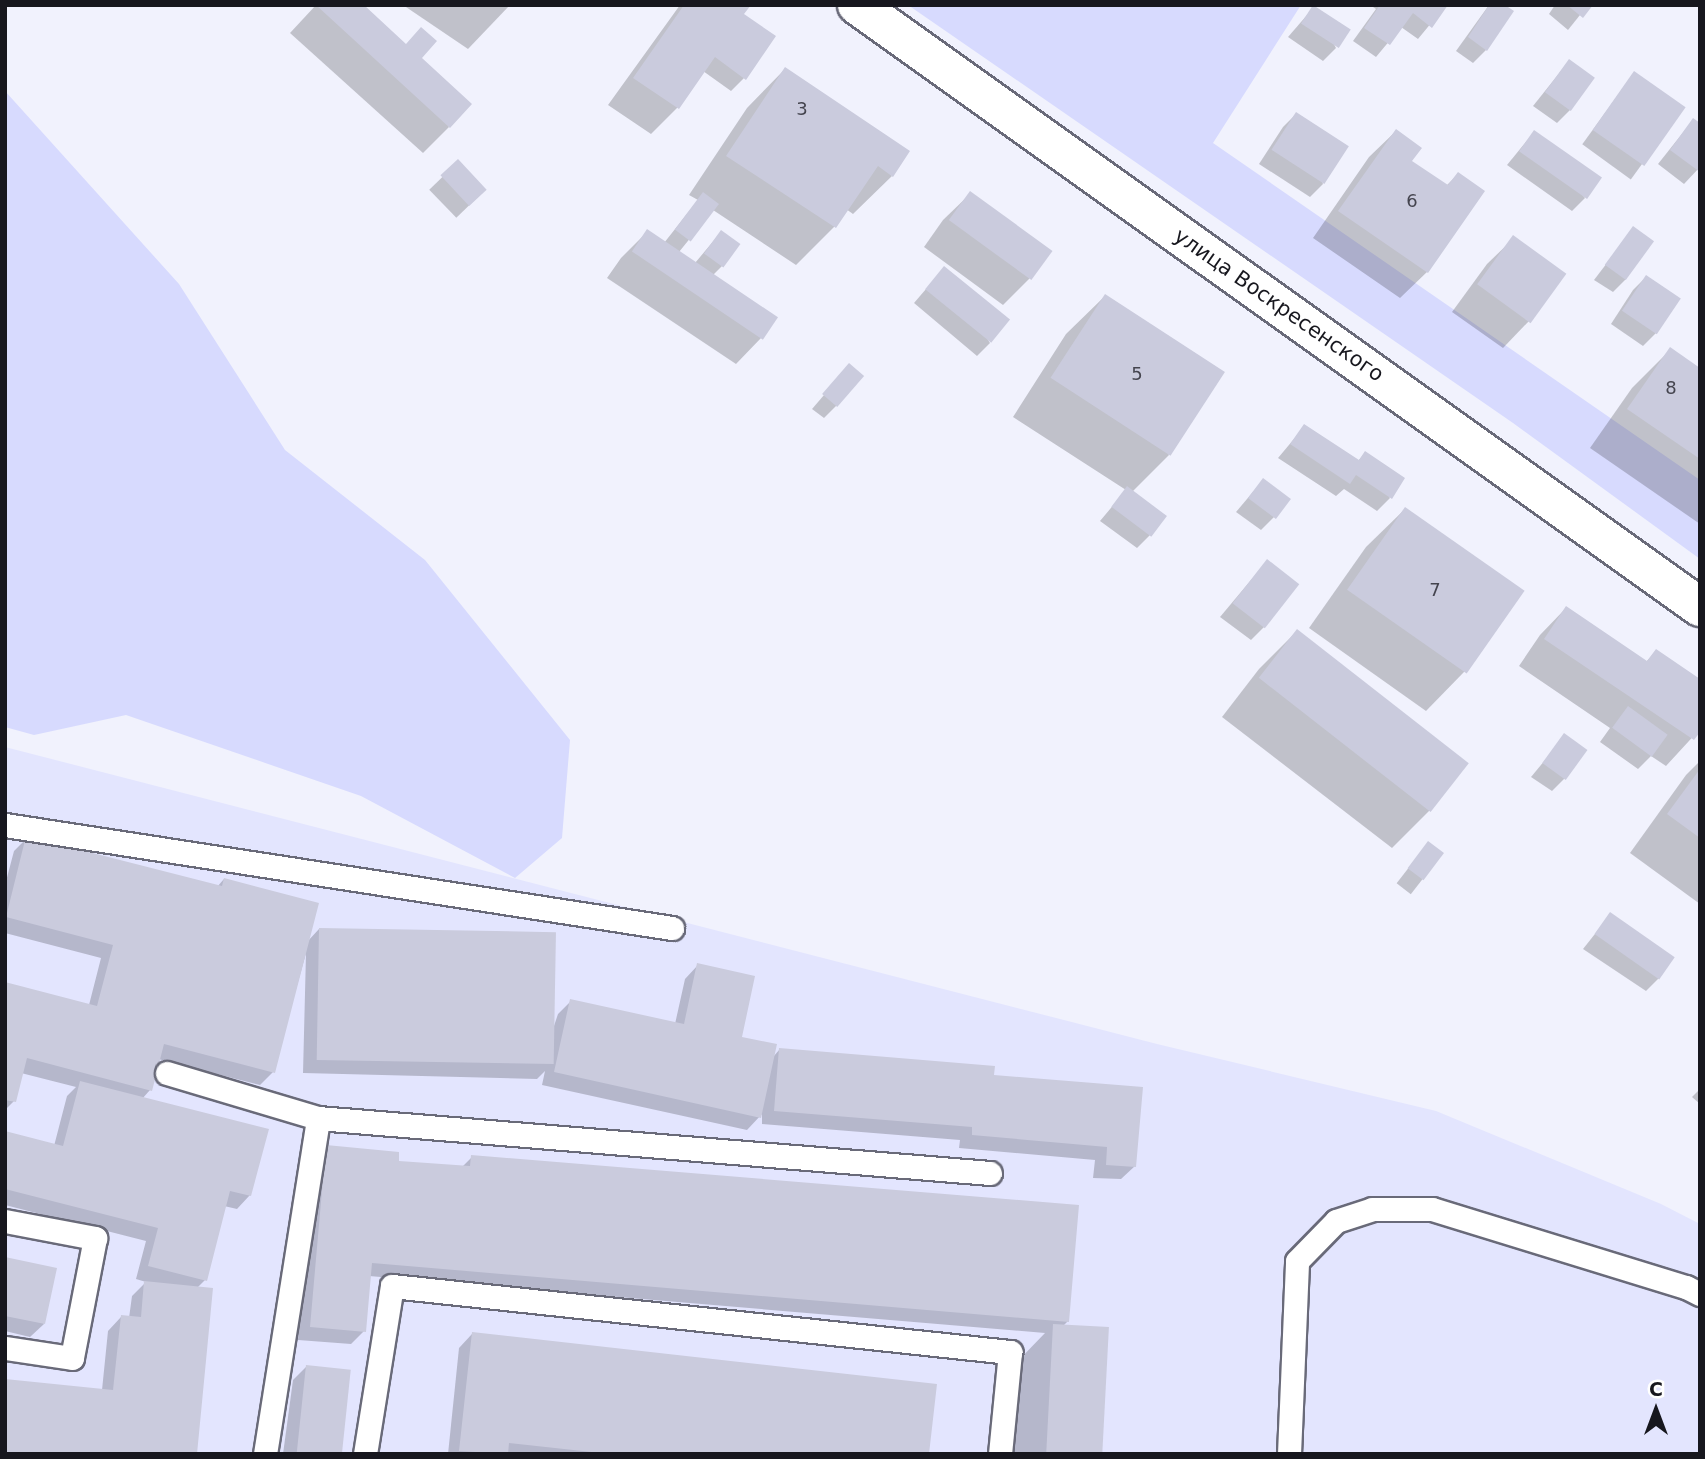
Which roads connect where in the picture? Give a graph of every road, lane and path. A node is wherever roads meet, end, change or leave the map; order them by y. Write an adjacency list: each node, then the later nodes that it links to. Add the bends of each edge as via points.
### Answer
1 (857, 5): 2 (street, улица Воскресенского)
2 (1700, 607)
3 (5, 825): 4 (lane)
4 (672, 928)
5 (167, 1073): 6 (lane)
6 (318, 1118): 7 (lane); 11 (lane)
7 (989, 1173)
8 (5, 1221): 10 (lane, via 95,1238 72,1359)
9 (1700, 1294): 14 (lane, via 1432,1209 1372,1209 1336,1221 1297,1261)
10 (5, 1348)
11 (265, 1454)
12 (365, 1454): 13 (lane, via 392,1286 1010,1352)
13 (1000, 1454)
14 (1289, 1454)

